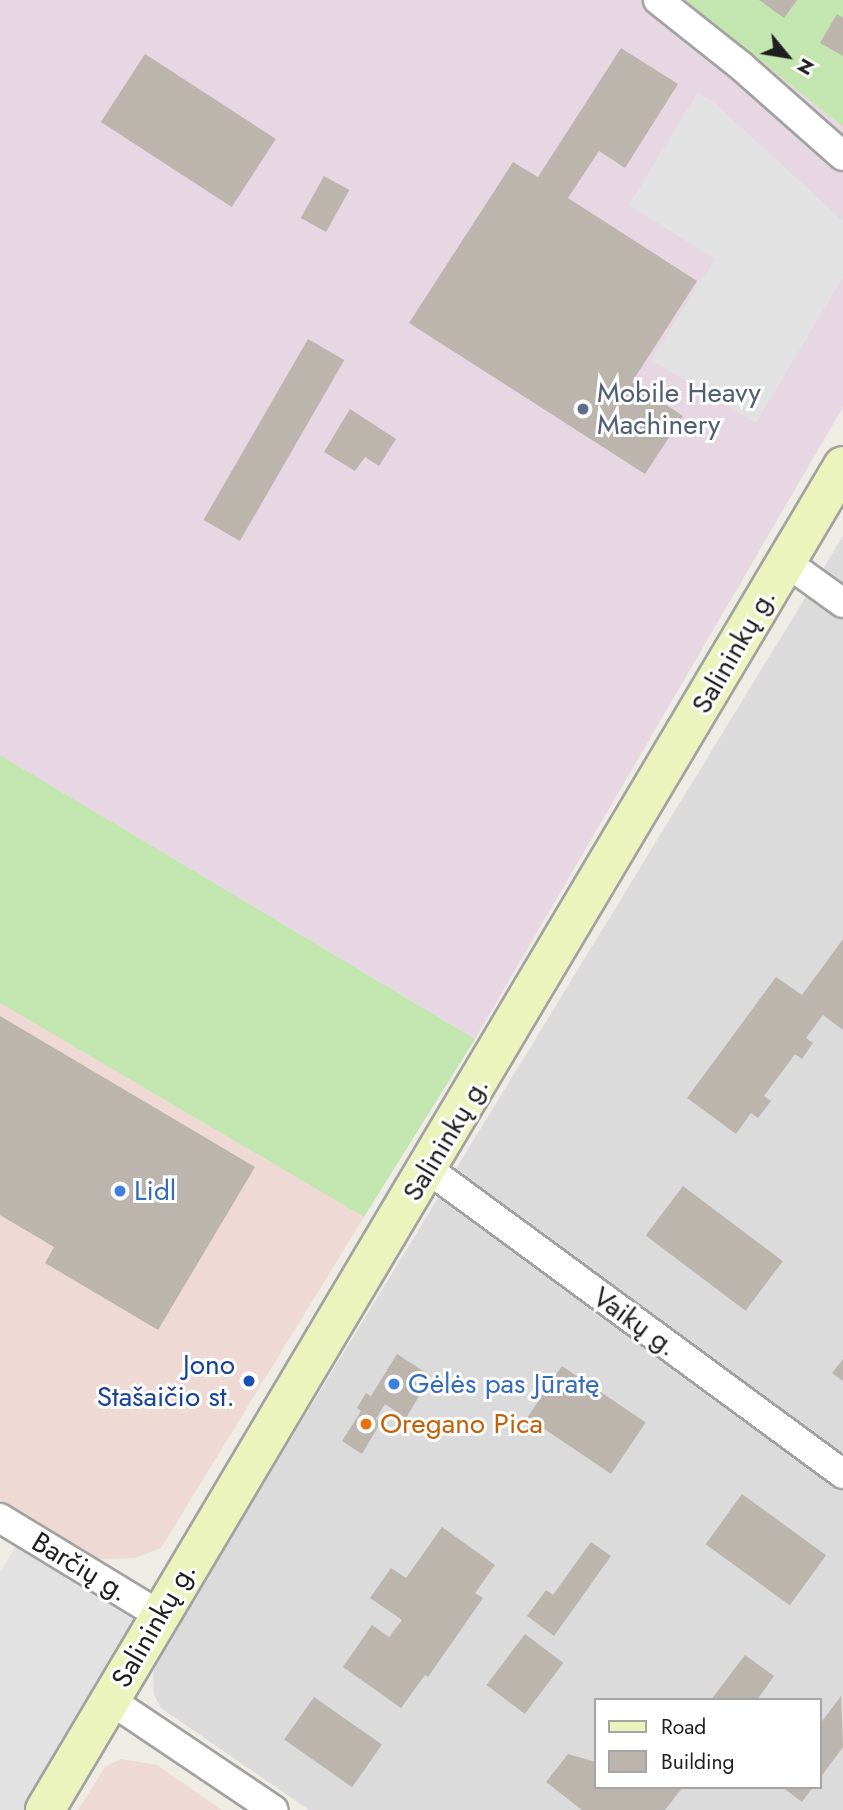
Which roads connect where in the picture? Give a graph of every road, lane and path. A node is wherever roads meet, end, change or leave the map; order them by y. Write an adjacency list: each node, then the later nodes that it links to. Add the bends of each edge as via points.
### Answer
1 (658, 0): 2 (street)
2 (843, 156)
3 (843, 466): 4 (main road, Salininkų g.)
4 (786, 562): 5 (street); 6 (main road, Salininkų g.)
5 (843, 603)
6 (428, 1170): 7 (street, Vaikų g.); 9 (main road, Salininkų g.)
7 (843, 1474)
8 (0, 1518): 9 (street, Barčių g.)
9 (160, 1616): 10 (main road, Salininkų g.)
10 (110, 1700): 11 (main road, Salininkų g.); 12 (street)
11 (45, 1810)
12 (274, 1810)

